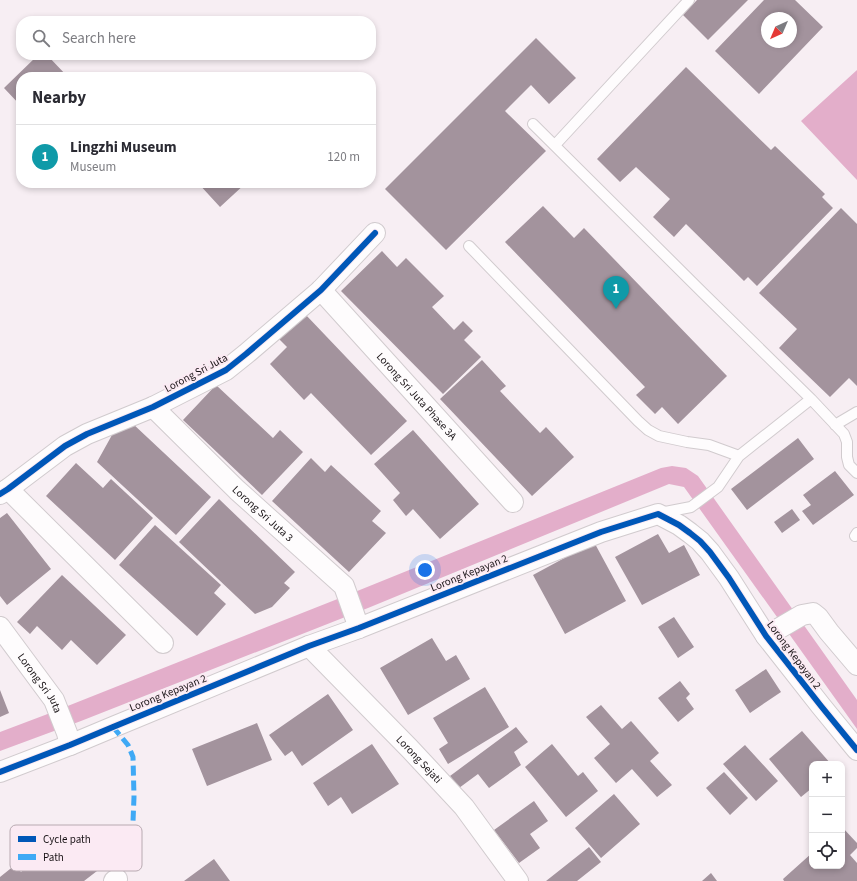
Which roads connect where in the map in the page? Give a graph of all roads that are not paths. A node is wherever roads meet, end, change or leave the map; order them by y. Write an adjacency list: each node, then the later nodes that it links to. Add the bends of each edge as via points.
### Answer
1 (689, 0): 3 (lane)
2 (533, 124): 3 (lane)
3 (554, 145): 7 (lane)
4 (375, 233): 6 (street, Lorong Sri Juta)
5 (469, 246): 11 (lane, via 648,430 659,436 709,445)
6 (320, 290): 8 (street, Lorong Sri Juta, via 232,365); 14 (street, Lorong Sri Juta Phase 3A)
7 (811, 399): 10 (lane); 11 (lane)
8 (153, 407): 13 (street, Lorong Sri Juta, via 75,440); 16 (street, Lorong Sri Juta 3, via 237,490 344,586)
9 (857, 412): 10 (lane)
10 (835, 425): 12 (lane, via 844,434 849,465)
11 (739, 456): 15 (lane, via 718,487 691,507)
12 (857, 473)
13 (4, 492): 19 (street)
14 (513, 502)
15 (658, 514): 16 (street, Lorong Kepayan 2, via 601,532); 18 (street, Lorong Kepayan 2, via 679,525 700,541)
16 (357, 623): 20 (street, Lorong Kepayan 2)
17 (0, 627): 22 (street, Lorong Sri Juta, via 54,700)
18 (773, 631): 21 (street, via 802,615 813,613); 23 (street, Lorong Kepayan 2, via 825,711)
19 (164, 643)
20 (309, 646): 22 (street, Lorong Kepayan 2, via 113,727); 25 (street, Lorong Sejati, via 464,807)
21 (857, 665)
22 (68, 739): 24 (street, Lorong Kepayan 2)
23 (857, 750)
24 (0, 772)
25 (518, 881)

